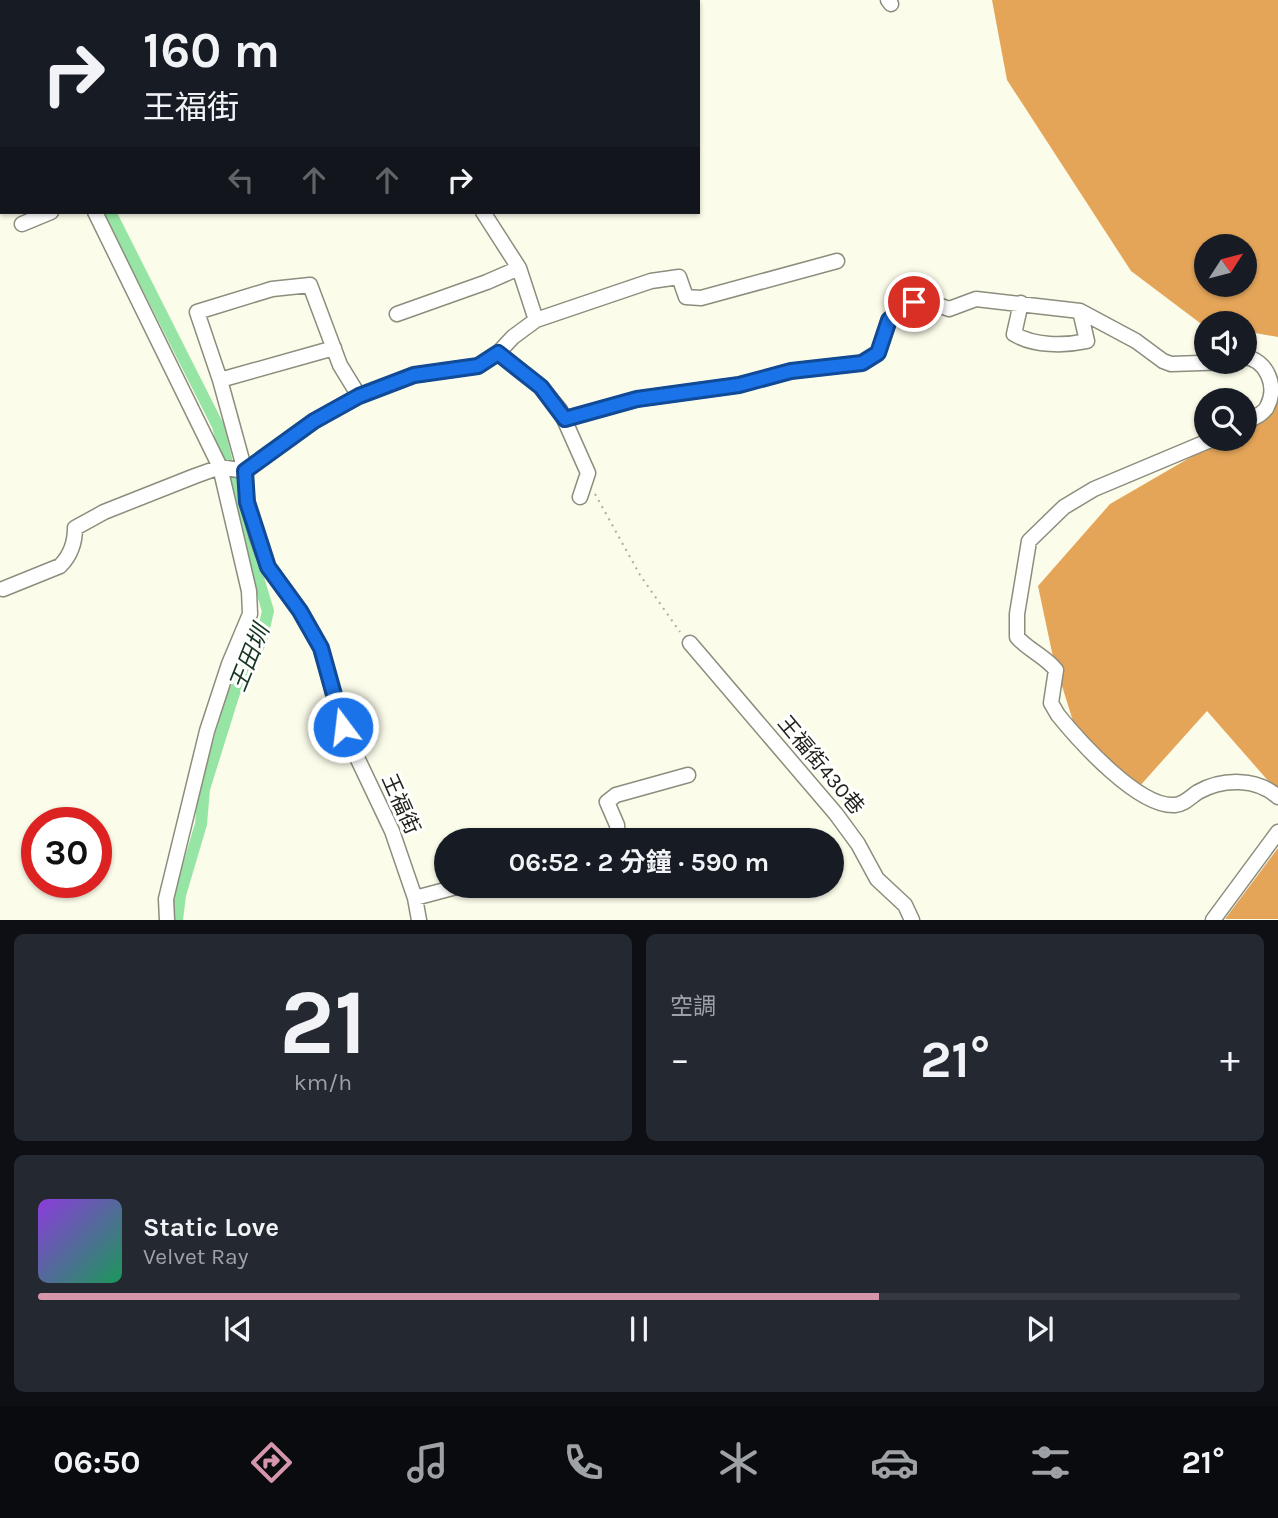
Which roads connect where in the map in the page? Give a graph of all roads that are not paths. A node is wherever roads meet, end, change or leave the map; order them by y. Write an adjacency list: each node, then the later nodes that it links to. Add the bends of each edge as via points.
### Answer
1 (46, 214): 4 (street)
2 (96, 214): 20 (street)
3 (484, 214): 6 (street)
4 (22, 223)
5 (837, 261): 10 (street, via 701,298 686,297 679,277 651,281)
6 (519, 268): 9 (street); 10 (street)
7 (1021, 303): 8 (street); 8 (street, via 1014,334 1026,341 1071,345 1087,341); 18 (street, via 975,299 949,309 922,299 889,320 878,353 862,363 637,399)
8 (1080, 312): 14 (street, via 1163,361)
9 (397, 314)
10 (536, 320): 12 (street)
11 (334, 348): 15 (street); 15 (street, 王福街, via 310,285 272,289 197,312); 16 (street)
12 (498, 353): 16 (street, via 478,366 414,375); 18 (street, via 541,387)
13 (1257, 360): 17 (street, via 1268,368 1272,383 1266,411)
14 (1194, 363)
15 (220, 380): 21 (street, 王福街)
16 (359, 396): 21 (street, via 314,421)
17 (1257, 416)
18 (565, 419): 22 (street, via 587,467)
19 (1194, 447): 26 (street, via 1094,489 1064,507 1029,541 1017,637 1056,670 1051,703 1058,715 1123,783 1174,805 1217,784 1258,784)
20 (220, 467): 21 (street); 23 (street, via 104,512 75,528 75,539 60,566); 31 (street, via 249,591 250,614 207,732 166,899)
21 (245, 471): 30 (street, 王福街, via 247,502 268,567 321,648 343,727 392,831)
22 (580, 497)
23 (3, 589)
24 (690, 643): 33 (street, 王福街430巷, via 836,814 877,879 905,905)
25 (688, 775): 27 (street, via 616,795 607,802)
26 (1275, 794)
27 (617, 828)
28 (1278, 832): 34 (street)
29 (434, 893): 30 (street)
30 (415, 898): 32 (street, 王福街)
31 (167, 919)
32 (419, 919)
33 (912, 919)
34 (1213, 919)

